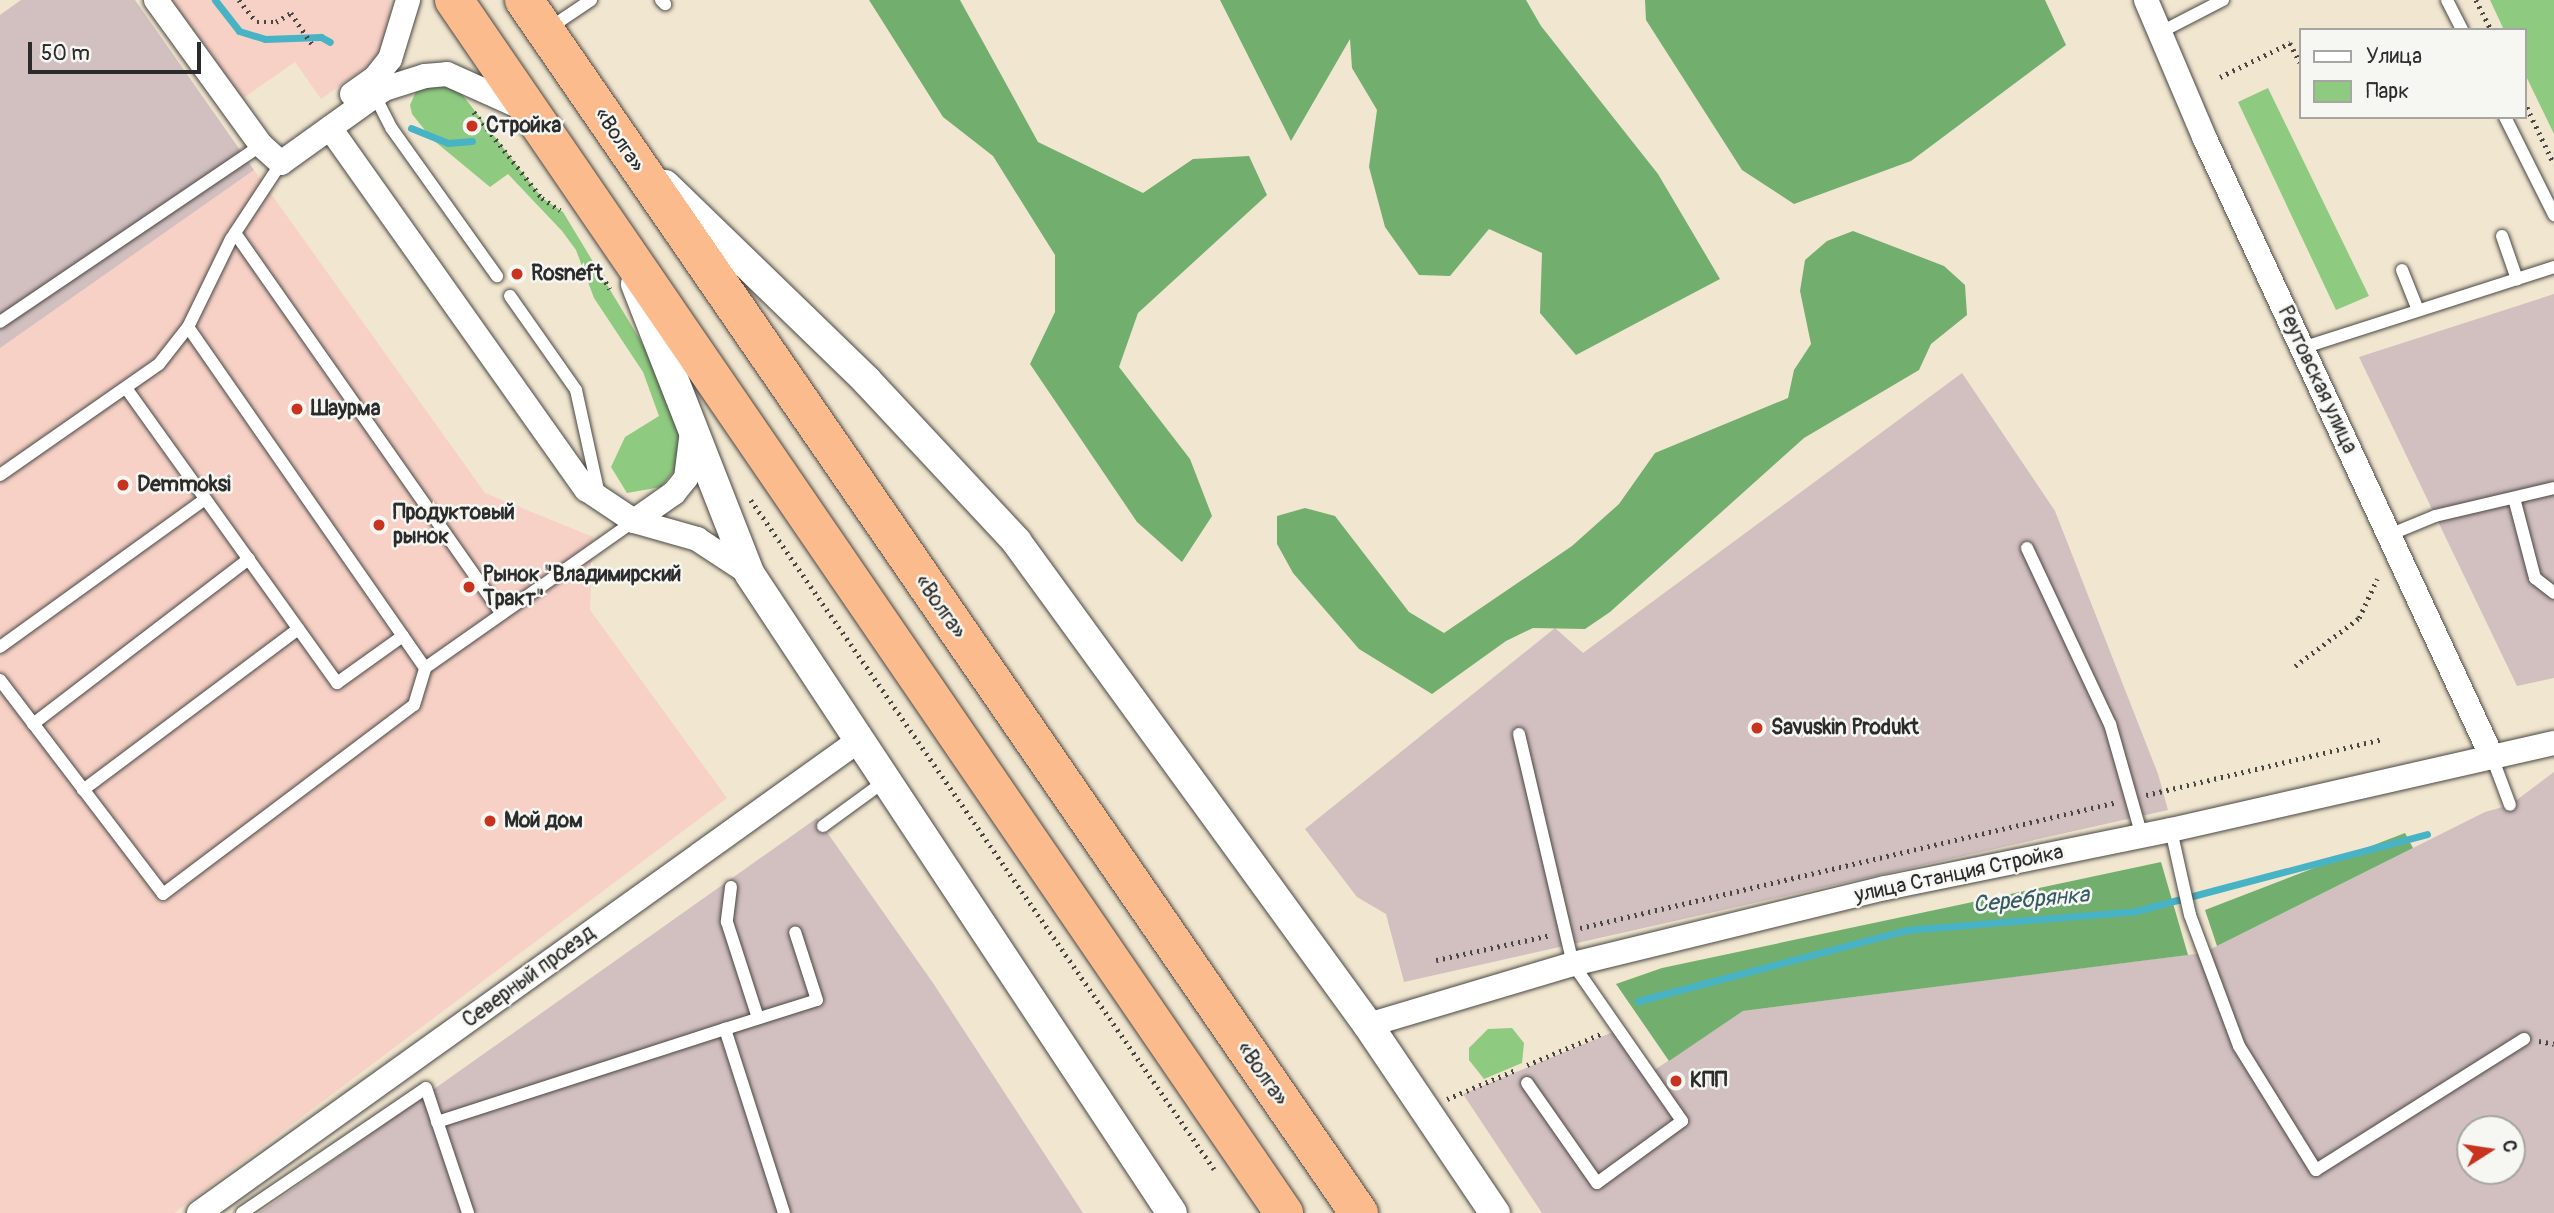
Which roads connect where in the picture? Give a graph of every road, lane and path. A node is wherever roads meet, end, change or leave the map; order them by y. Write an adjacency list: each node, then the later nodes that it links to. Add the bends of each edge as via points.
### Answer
1 (156, 0): 24 (street)
2 (239, 0): 15 (path, via 257,22 276,22 291,13)
3 (408, 0): 24 (street, via 395,48 375,78)
4 (454, 0): 20 (highway)
5 (524, 0): 13 (highway, «Волга»)
6 (2146, 0): 14 (street, Реутовская улица)
7 (2222, 0): 14 (lane)
8 (2447, 0): 11 (lane)
9 (2476, 0): 12 (path)
10 (586, 2): 13 (lane)
11 (2461, 28)
12 (2489, 28)
13 (545, 32): 23 (highway, «Волга»)
14 (2159, 33): 38 (street, Реутовская улица)
15 (312, 44)
16 (2298, 59): 17 (path, via 2290,43)
17 (2220, 77)
18 (375, 96): 20 (street, via 402,82 447,74); 22 (street); 32 (lane, via 392,129)
19 (2526, 105): 25 (path)
20 (531, 112): 28 (highway)
21 (2506, 119): 26 (lane)
22 (330, 128): 24 (street); 45 (street, via 586,489)
23 (617, 138): 80 (street, via 867,381 1016,541); 92 (highway, «Волга»)
24 (270, 154): 27 (lane); 36 (lane)
25 (2554, 164)
26 (2554, 215)
27 (235, 233): 37 (lane); 54 (lane)
28 (615, 234): 40 (street); 91 (highway)
29 (2502, 236): 33 (lane)
30 (2554, 267): 33 (lane)
31 (2402, 270): 35 (lane)
32 (497, 276)
33 (2517, 279): 35 (lane)
34 (510, 296): 45 (lane, via 576,390)
35 (2418, 310): 38 (lane)
36 (1, 319)
37 (188, 327): 39 (lane, via 159,364); 56 (lane)
38 (2302, 348): 47 (street, Реутовская улица)
39 (126, 388): 41 (lane); 44 (lane)
40 (692, 424): 46 (street, via 693,452 686,478 674,493); 50 (street)
41 (0, 475)
42 (2554, 488): 43 (lane)
43 (2514, 498): 47 (lane, via 2435,516); 53 (lane, via 2535,578)
44 (205, 499): 49 (lane); 57 (lane)
45 (600, 499): 46 (street)
46 (634, 521): 50 (street, via 697,539); 54 (lane)
47 (2389, 535): 66 (street, Реутовская улица)
48 (2027, 548): 69 (lane, via 2110,724)
49 (249, 559): 55 (lane); 61 (lane)
50 (749, 573): 64 (street)
51 (807, 579): 85 (path)
52 (2377, 579): 58 (path, via 2359,618)
53 (2554, 593)
54 (502, 614): 59 (lane)
55 (298, 628): 56 (lane, via 338,683); 68 (lane)
56 (403, 636): 59 (lane)
57 (0, 647)
58 (2295, 666)
59 (425, 668): 68 (lane, via 414,705 163,894)
60 (0, 680): 61 (lane)
61 (33, 724): 68 (lane)
62 (1519, 734): 76 (lane)
63 (2382, 739): 69 (path)
64 (858, 741): 67 (street); 86 (street, Северный проезд)
65 (2554, 743): 66 (street, улица Станция Стройка)
66 (2492, 757): 70 (lane); 72 (street, улица Станция Стройка)
67 (885, 781): 71 (lane); 90 (street)
68 (83, 790)
69 (2131, 799): 73 (lane); 76 (path)
70 (2510, 806)
71 (823, 826)
72 (2171, 830): 73 (street, улица Станция Стройка); 82 (lane, via 2190,915 2239,1046 2316,1170)
73 (2143, 836): 78 (street, улица Станция Стройка, via 1885,888)
74 (731, 887): 79 (lane, via 727,922)
75 (795, 932): 79 (lane, via 817,1000)
76 (1565, 932): 77 (path); 78 (lane)
77 (1436, 960)
78 (1573, 964): 80 (street, улица Станция Стройка); 83 (lane, via 1682,1121 1597,1183)
79 (758, 1018): 81 (lane)
80 (1368, 1025): 93 (street)
81 (725, 1029): 84 (lane); 89 (lane)
82 (2524, 1039)
83 (1527, 1083)
84 (438, 1122): 87 (lane, via 426,1088); 88 (lane)
85 (1221, 1179)
86 (200, 1213)
87 (242, 1213)
88 (468, 1213)
89 (784, 1213)
90 (1172, 1213)
91 (1284, 1213)
92 (1359, 1213)
93 (1495, 1213)

